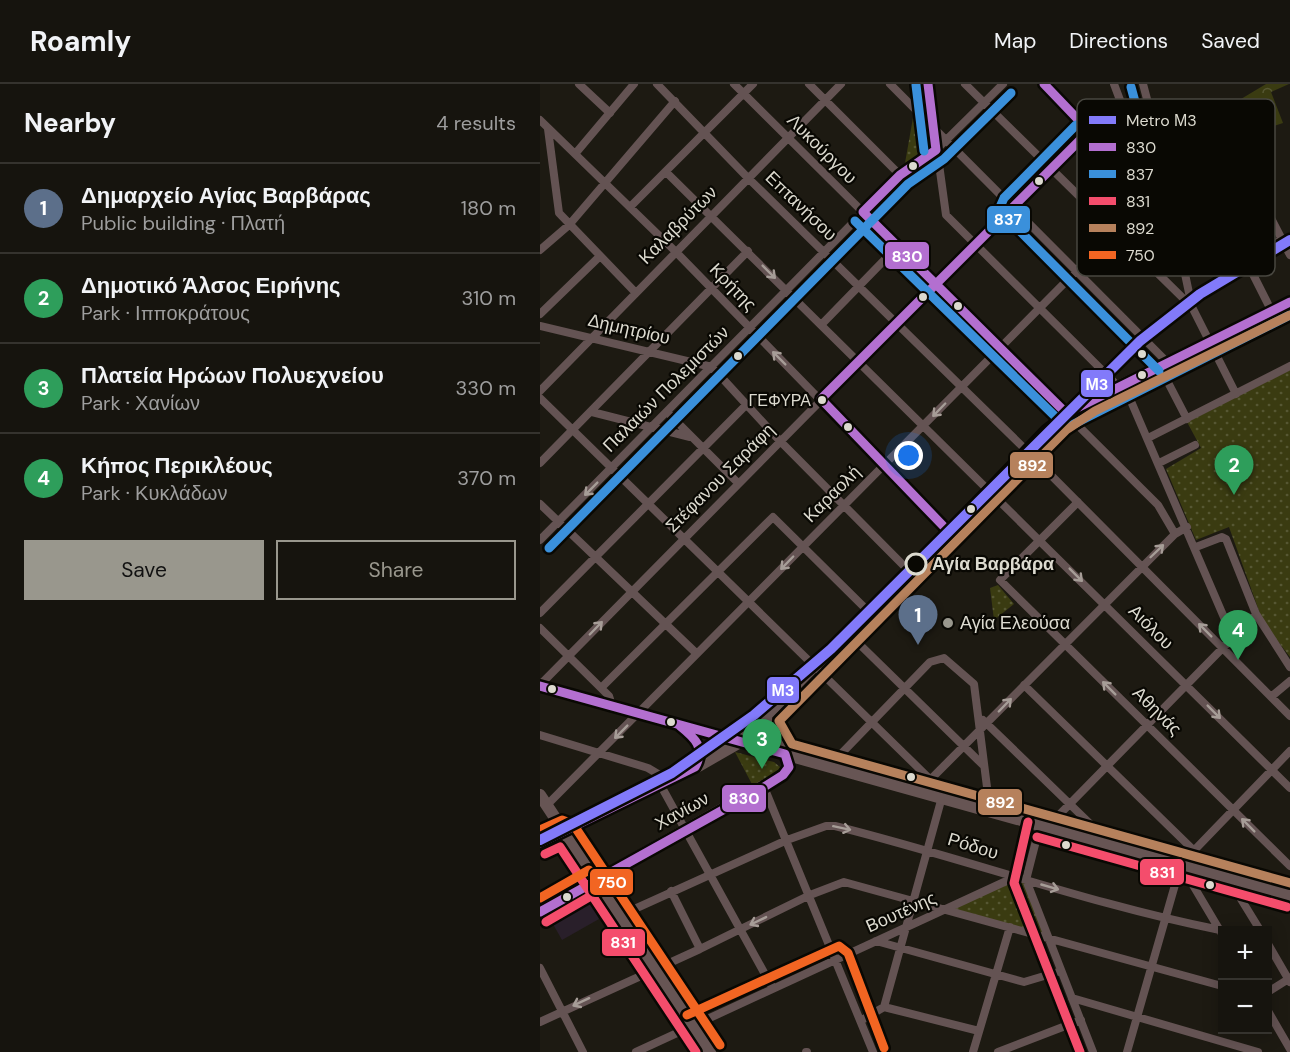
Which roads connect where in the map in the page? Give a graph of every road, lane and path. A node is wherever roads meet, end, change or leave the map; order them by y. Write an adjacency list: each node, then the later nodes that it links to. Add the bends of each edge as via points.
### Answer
1 (579, 84): 21 (street)
2 (634, 84): 21 (street)
3 (657, 84): 19 (street, Επτανήσου)
4 (734, 84): 15 (street, Λυκούργου)
5 (753, 84): 15 (street)
6 (809, 84): 18 (street)
7 (841, 84): 18 (street, Καλαβρύτων)
8 (890, 84): 24 (street)
9 (928, 84): 24 (street)
10 (965, 84): 20 (street)
11 (1003, 84): 20 (street, Παλαιών Πολεμιστών)
12 (1044, 84): 22 (street)
13 (1114, 84): 16 (street)
14 (1143, 84): 17 (street)
15 (743, 93): 26 (street); 27 (street, Λυκούργου)
16 (1120, 99)
17 (1147, 99)
18 (825, 100): 27 (street, Καλαβρύτων); 34 (street)
19 (675, 101): 26 (street, Επτανήσου); 36 (street)
20 (984, 104): 28 (street, Παλαιών Πολεμιστών); 32 (street)
21 (610, 113): 31 (street)
22 (1077, 118)
23 (540, 120): 25 (street, Κρήτης)
24 (933, 127): 28 (street); 30 (street)
25 (548, 128): 31 (street, Κρήτης); 42 (street, via 558,207)
26 (705, 132): 33 (street); 35 (street, Επτανήσου)
27 (787, 137): 35 (street, Καλαβρύτων); 40 (street, Λυκούργου)
28 (946, 140): 30 (street, Παλαιών Πολεμιστών); 38 (street)
29 (1077, 142): 32 (street, Στέφανου Σαράφη)
30 (936, 150): 34 (street, Παλαιών Πολεμιστών); 48 (street, via 946,215)
31 (575, 154): 36 (street, Κρήτης)
32 (1050, 168): 37 (street); 38 (street, Στέφανου Σαράφη)
33 (666, 172): 39 (street); 41 (street, Αιόλου)
34 (900, 174): 40 (street, Παλαιών Πολεμιστών)
35 (749, 179): 41 (street, Καλαβρύτων); 53 (street, Επτανήσου)
36 (605, 182): 39 (street, Κρήτης); 42 (street)
37 (1077, 193)
38 (1012, 206): 48 (street, Στέφανου Σαράφη); 56 (street)
39 (630, 207): 51 (street, Κρήτης)
40 (863, 212): 49 (street, Λυκούργου); 53 (street, Παλαιών Πολεμιστών)
41 (712, 216): 51 (street, Καλαβρύτων); 52 (street, Αιόλου)
42 (569, 225): 45 (street); 55 (street)
43 (1275, 227): 44 (street)
44 (1282, 240): 47 (street); 54 (street)
45 (551, 241): 46 (street); 50 (street)
46 (540, 243)
47 (1275, 243)
48 (974, 244): 61 (street, Στέφανου Σαράφη); 68 (street)
49 (898, 246): 61 (street, Λυκούργου); 62 (street)
50 (540, 250)
51 (675, 251): 63 (street, Κρήτης); 65 (street, Καλαβρύτων)
52 (748, 251): 63 (street); 64 (street, Αιόλου, one-way to 64)
53 (825, 253): 62 (street, Επτανήσου); 64 (street, Παλαιών Πολεμιστών)
54 (1290, 255)
55 (600, 256): 65 (street); 70 (street)
56 (1077, 269): 68 (street, Καραολή)
57 (1083, 276): 80 (street)
58 (1162, 276): 67 (street)
59 (1185, 276): 67 (street)
60 (1254, 276): 69 (street)
61 (936, 283): 71 (street, Στέφανου Σαράφη); 77 (street, Λυκούργου)
62 (859, 286): 71 (street, Επτανήσου); 72 (street)
63 (712, 288): 74 (street, Κρήτης); 78 (street)
64 (787, 290): 72 (street, Αιόλου); 74 (street, Παλαιών Πολεμιστών)
65 (635, 291): 75 (street, Καλαβρύτων)
66 (1290, 302): 69 (street)
67 (1192, 307): 76 (street)
68 (1038, 308): 77 (street, Καραολή); 84 (street)
69 (1272, 312): 76 (street)
70 (540, 314)
71 (896, 323): 79 (street, Στέφανου Σαράφη); 83 (street, Επτανήσου)
72 (822, 324): 79 (street, Αιόλου)
73 (540, 326): 75 (street, Δημητρίου)
74 (750, 328): 82 (street, Παλαιών Πολεμιστών); 88 (street, Κρήτης, one-way to 74)
75 (591, 337): 78 (street, Δημητρίου); 85 (street, Καλαβρύτων)
76 (1209, 343): 80 (street); 86 (street)
77 (1000, 347): 83 (street, Καραολή); 92 (street, Λυκούργου)
78 (652, 351): 82 (street, Δημητρίου); 91 (street)
79 (859, 361): 88 (street, Στέφανου Σαράφη); 94 (street, Αιόλου)
80 (1164, 365): 84 (street); 93 (street)
81 (1290, 366): 86 (street)
82 (712, 367): 89 (street); 90 (street, Παλαιών Πολεμιστών)
83 (962, 386): 94 (street, Καραολή, one-way to 94); 102 (street, Επτανήσου)
84 (1121, 386): 92 (street); 98 (street)
85 (540, 391)
86 (1236, 394): 93 (street)
87 (540, 398): 96 (street)
88 (821, 399): 99 (street, Στέφανου Σαράφη); 105 (street, Κρήτης)
89 (746, 405): 99 (street); 101 (street)
90 (667, 411): 95 (street, Παλαιών Πολεμιστών); 97 (street)
91 (592, 412): 95 (street); 96 (street)
92 (1067, 414): 102 (street); 116 (street, Λυκούργου, via 1158,505)
93 (1187, 419): 98 (street)
94 (924, 426): 105 (street, Καραολή); 108 (street, Αιόλου)
95 (650, 429): 97 (street); 106 (street, Παλαιών Πολεμιστών)
96 (573, 430): 103 (street); 106 (street)
97 (690, 437): 101 (street)
98 (1148, 438): 104 (street)
99 (780, 441): 107 (street, Στέφανου Σαράφη); 112 (street)
100 (1195, 445): 104 (street)
101 (702, 449): 107 (street); 111 (street)
102 (1027, 451): 108 (street); 109 (street, Επτανήσου)
103 (540, 463)
104 (1159, 463): 114 (street)
105 (883, 466): 112 (street, Καραολή); 115 (street, Κρήτης)
106 (611, 468): 111 (street); 113 (street, Παλαιών Πολεμιστών, one-way to 113)
107 (738, 483): 117 (street, Στέφανου Σαράφη)
108 (989, 489): 115 (street); 119 (street, Αιόλου)
109 (1077, 502): 119 (street); 123 (street, Επτανήσου)
110 (540, 504): 113 (street)
111 (648, 504): 117 (street); 122 (street)
112 (844, 506): 120 (street, Καραολή); 124 (street)
113 (559, 521): 118 (street, Παλαιών Πολεμιστών); 122 (street)
114 (1187, 527): 116 (street); 121 (street)
115 (949, 532): 124 (street)
116 (1174, 534): 123 (street, one-way to 116)
117 (684, 538): 125 (street); 126 (street, Στέφανου Σαράφη)
118 (540, 540)
119 (1040, 540): 128 (street, Αιόλου, one-way to 128); 136 (street, Αθηνάς, via 1000,580)
120 (803, 547): 125 (street, via 773,517); 127 (street, Καραολή, one-way to 127); 129 (street)
121 (1196, 548): 131 (street, via 1222,537 1226,539); 135 (street)
122 (596, 557): 126 (street); 130 (street)
123 (1142, 567): 128 (street); 137 (street, Επτανήσου, one-way to 123)
124 (910, 572): 129 (street)
125 (717, 573): 127 (street); 132 (street)
126 (632, 591): 132 (street); 139 (street, Στέφανου Σαράφη, one-way to 126)
127 (748, 603): 138 (street, Καραολή); 140 (street)
128 (1104, 603): 136 (street); 144 (street, Αιόλου)
129 (870, 613): 134 (street)
130 (540, 614)
131 (1256, 614): 135 (street); 141 (street)
132 (665, 625): 138 (street); 147 (street)
133 (540, 628): 139 (street)
134 (849, 634): 140 (street); 146 (street)
135 (1232, 636): 137 (street)
136 (1065, 644): 143 (street); 156 (street, Αθηνάς, one-way to 136)
137 (1222, 648): 144 (street); 148 (street, Επτανήσου)
138 (696, 653): 150 (street, Καραολή)
139 (569, 656): 145 (street, Στέφανου Σαράφη); 147 (street)
140 (814, 666): 152 (street); 154 (street)
141 (1290, 666)
142 (1290, 681): 148 (street)
143 (1024, 685): 155 (street, one-way to 143); 167 (street)
144 (1186, 685): 156 (street); 170 (street, Αιόλου, one-way to 170)
145 (540, 686): 149 (street)
146 (906, 687): 151 (street, via 930,662 940,657 948,660 974,684); 154 (street); 161 (street)
147 (602, 688): 149 (street)
148 (1271, 697): 153 (street, Επτανήσου)
149 (612, 706): 150 (street)
150 (639, 714): 157 (street); 163 (street, Καραολή, one-way to 163)
151 (977, 715): 155 (street); 158 (street)
152 (766, 717): 160 (street); 164 (street, via 769,732)
153 (1290, 717)
154 (872, 720): 169 (street, via 839,756); 172 (street)
155 (986, 724): 158 (street); 179 (street)
156 (1146, 724): 167 (street); 180 (street, Αθηνάς)
157 (680, 726): 160 (street); 168 (street, via 701,747 702,756)
158 (979, 731): 161 (street); 166 (street)
159 (540, 735): 163 (street)
160 (740, 742): 164 (street); 168 (street)
161 (964, 747): 166 (street); 172 (street)
162 (1290, 752): 170 (street)
163 (599, 753): 173 (street, via 648,768); 178 (street, Καραολή)
164 (785, 754): 165 (street); 171 (street, via 789,767)
165 (816, 762): 169 (street); 171 (street, Χανίων)
166 (983, 765): 181 (street)
167 (1106, 765): 179 (street); 189 (street)
168 (695, 767): 173 (street)
169 (834, 767): 176 (street)
170 (1272, 770): 175 (street, Αιόλου); 180 (street)
171 (783, 774): 174 (street, Χανίων)
172 (931, 779): 176 (street); 177 (street)
173 (664, 782): 183 (street); 184 (street)
174 (764, 787): 183 (street, Χανίων); 185 (street)
175 (1290, 788)
176 (919, 791): 177 (street)
177 (942, 797): 181 (street); 188 (street)
178 (544, 800): 184 (street)
179 (1070, 803): 182 (street); 187 (street)
180 (1233, 809): 189 (street); 191 (street, Αθηνάς, one-way to 180)
181 (990, 811): 182 (street)
182 (1046, 827): 187 (street); 196 (street)
183 (685, 830): 192 (street); 195 (street, Χανίων)
184 (564, 832): 186 (street); 195 (street)
185 (787, 840): 188 (street, Ρόδου, one-way to 188, via 835,826); 192 (street, Ρόδου); 198 (street)
186 (540, 843)
187 (1112, 845): 190 (street)
188 (928, 849): 194 (street, Ρόδου); 200 (street)
189 (1193, 850): 190 (street); 193 (street)
190 (1181, 864): 193 (street); 204 (street); 208 (street)
191 (1290, 866)
192 (711, 874): 197 (street, Ρόδου); 209 (street)
193 (1224, 876): 199 (street); 205 (street)
194 (1015, 877): 196 (street, Ρόδου); 201 (street, Βουτένης)
195 (595, 880): 202 (street, Χανίων); 203 (street)
196 (1026, 880): 204 (street, Ρόδου, one-way to 204); 211 (street)
197 (671, 891): 203 (street, Ρόδου); 213 (street)
198 (810, 895): 200 (street, via 851,882); 209 (street, one-way to 209); 216 (street)
199 (1290, 895)
200 (914, 900): 201 (street); 207 (street)
201 (948, 909): 206 (street); 207 (street, Βουτένης)
202 (540, 912)
203 (619, 916): 219 (street)
204 (1164, 919): 210 (street, Ρόδου); 217 (street)
205 (1257, 926)
206 (1010, 927): 211 (street); 221 (street)
207 (906, 928): 212 (street, Βουτένης); 214 (street)
208 (1218, 928)
209 (740, 929): 213 (street); 224 (street)
210 (1218, 932)
211 (1048, 938): 217 (street); 220 (street)
212 (876, 941): 214 (street); 216 (street, Βουτένης)
213 (700, 949): 219 (street)
214 (900, 949): 221 (street); 227 (street)
215 (1272, 951): 222 (street)
216 (837, 958): 224 (street, Βουτένης); 231 (street)
217 (1150, 966): 223 (street); 229 (street)
218 (540, 968): 228 (street)
219 (653, 968): 228 (street, one-way to 228); 234 (street)
220 (1061, 971): 221 (street, via 1029,982); 226 (street)
221 (995, 975): 235 (street)
222 (1289, 980): 225 (street)
223 (1218, 985)
224 (772, 987): 234 (street, Βουτένης)
225 (1272, 990)
226 (1072, 998): 229 (street); 232 (street)
227 (884, 1007): 231 (street); 235 (street)
228 (562, 1010): 233 (street); 237 (street)
229 (1136, 1016): 244 (street); 245 (street)
230 (1272, 1018): 236 (street)
231 (862, 1020): 240 (street)
232 (1081, 1020): 242 (street); 243 (street)
233 (540, 1022)
234 (692, 1026): 238 (street, Βουτένης); 239 (street)
235 (979, 1031): 241 (street)
236 (1290, 1049)
237 (583, 1052)
238 (636, 1052)
239 (710, 1052)
240 (873, 1052)
241 (973, 1052)
242 (998, 1052)
243 (1093, 1052)
244 (1127, 1052)
245 (1258, 1052)

